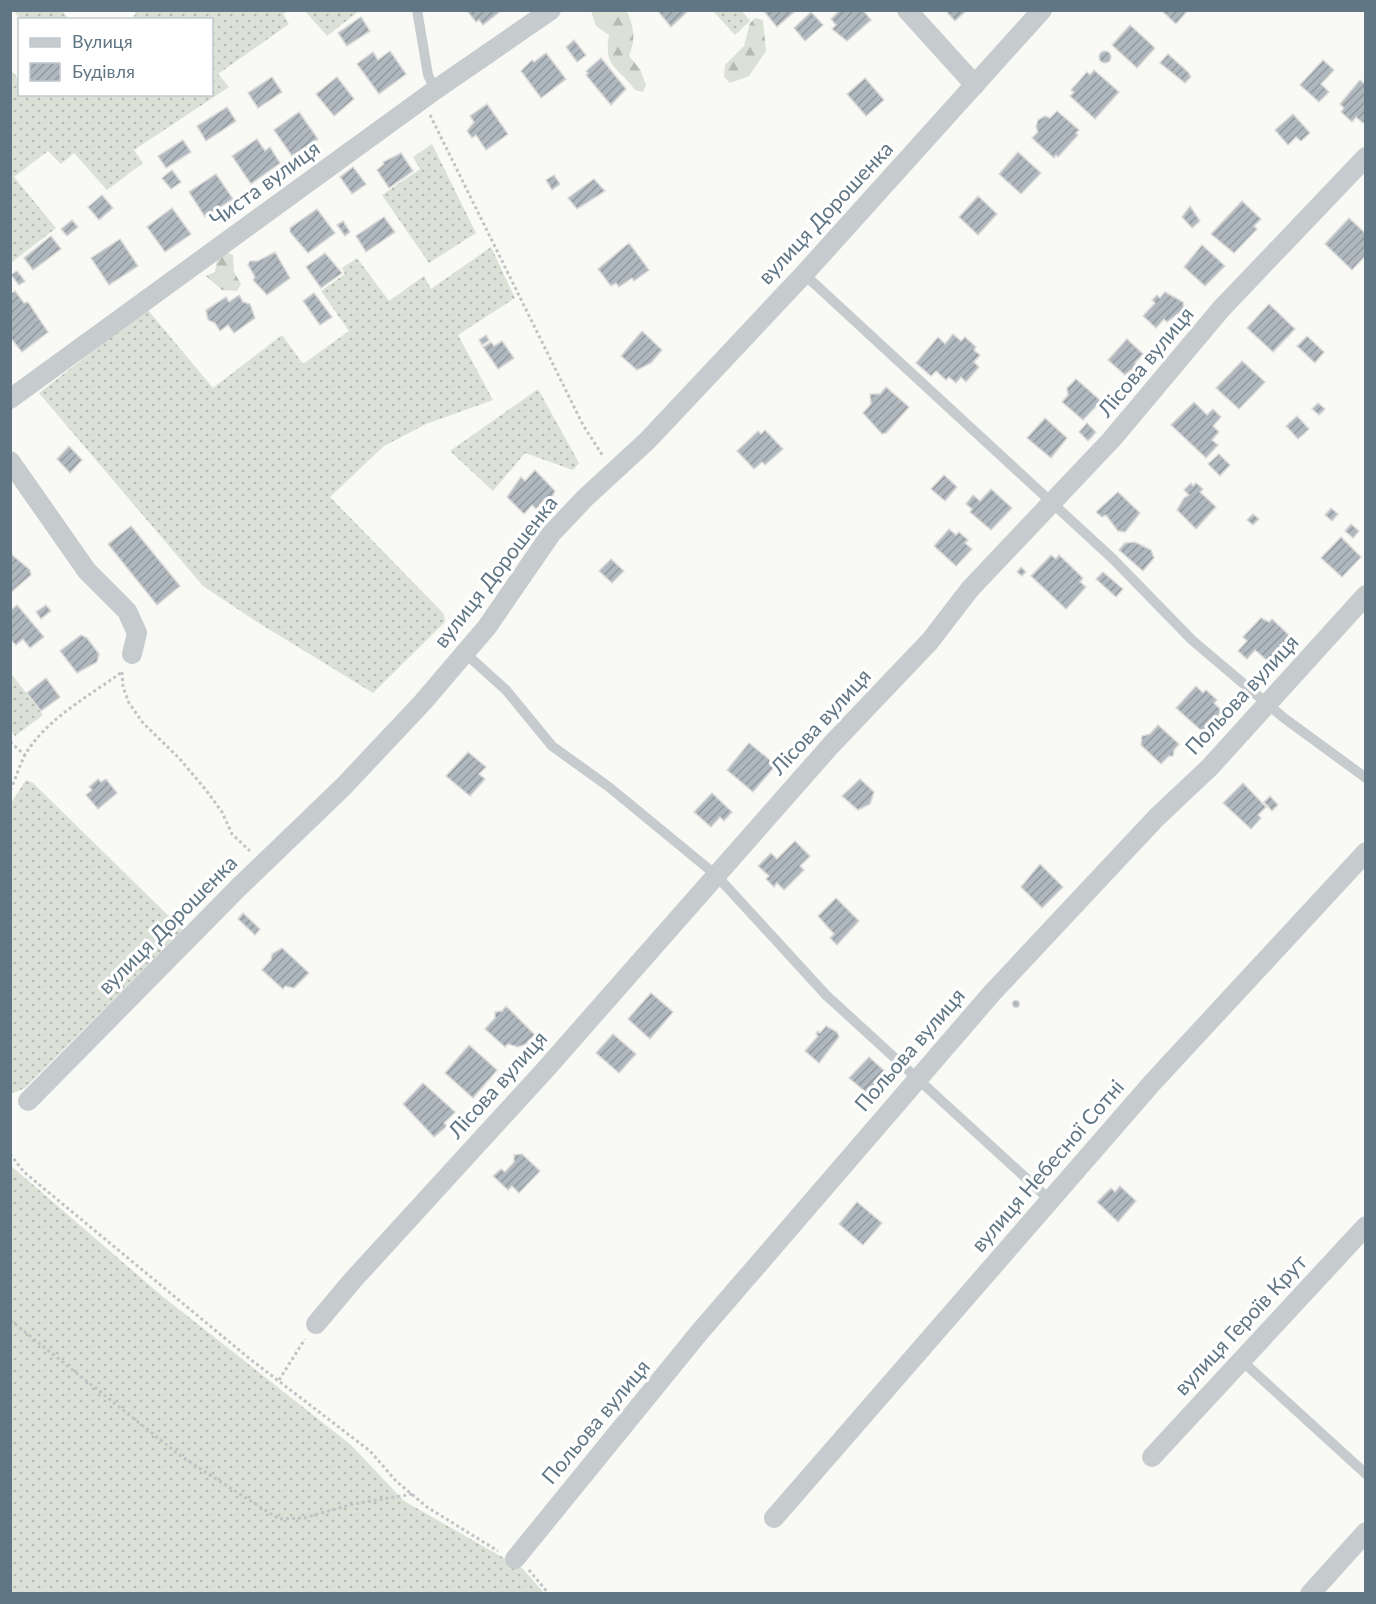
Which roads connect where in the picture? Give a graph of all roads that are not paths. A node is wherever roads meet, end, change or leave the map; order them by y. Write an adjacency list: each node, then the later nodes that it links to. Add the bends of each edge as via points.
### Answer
1 (417, 10): 6 (lane)
2 (551, 10): 6 (street, Чиста вулиця)
3 (907, 10): 5 (street)
4 (1042, 10): 5 (street, вулиця Дорошенка)
5 (975, 85): 8 (street, вулиця Дорошенка)
6 (428, 96): 9 (street, Чиста вулиця)
7 (1365, 157): 11 (street, Лісова вулиця, via 1221,309)
8 (804, 274): 11 (lane); 13 (street, вулиця Дорошенка, via 551,534)
9 (10, 399)
10 (10, 461): 14 (street, via 87,571 127,611 138,633)
11 (1053, 504): 15 (lane, via 1192,640); 18 (street, Лісова вулиця, via 970,590 930,641)
12 (1365, 595): 15 (street, Польова вулиця)
13 (465, 653): 18 (lane, via 506,690 552,746 609,786); 20 (street, вулиця Дорошенка, via 343,787)
14 (132, 654)
15 (1268, 705): 16 (lane); 19 (street, Польова вулиця, via 1075,901)
16 (1365, 778)
17 (1365, 853): 21 (street, вулиця Небесної Сотні, via 1152,1082)
18 (716, 875): 19 (lane, via 826,995); 23 (street, Лісова вулиця)
19 (916, 1079): 21 (lane); 29 (street, Польова вулиця, via 698,1334)
20 (28, 1101)
21 (1050, 1200): 27 (street, вулиця Небесної Сотні)
22 (1365, 1226): 24 (street, вулиця Героїв Крут)
23 (316, 1324)
24 (1242, 1361): 25 (street, вулиця Героїв Крут); 26 (lane)
25 (1152, 1457)
26 (1365, 1474)
27 (774, 1518)
28 (1365, 1532): 30 (street)
29 (515, 1559)
30 (1310, 1593)

